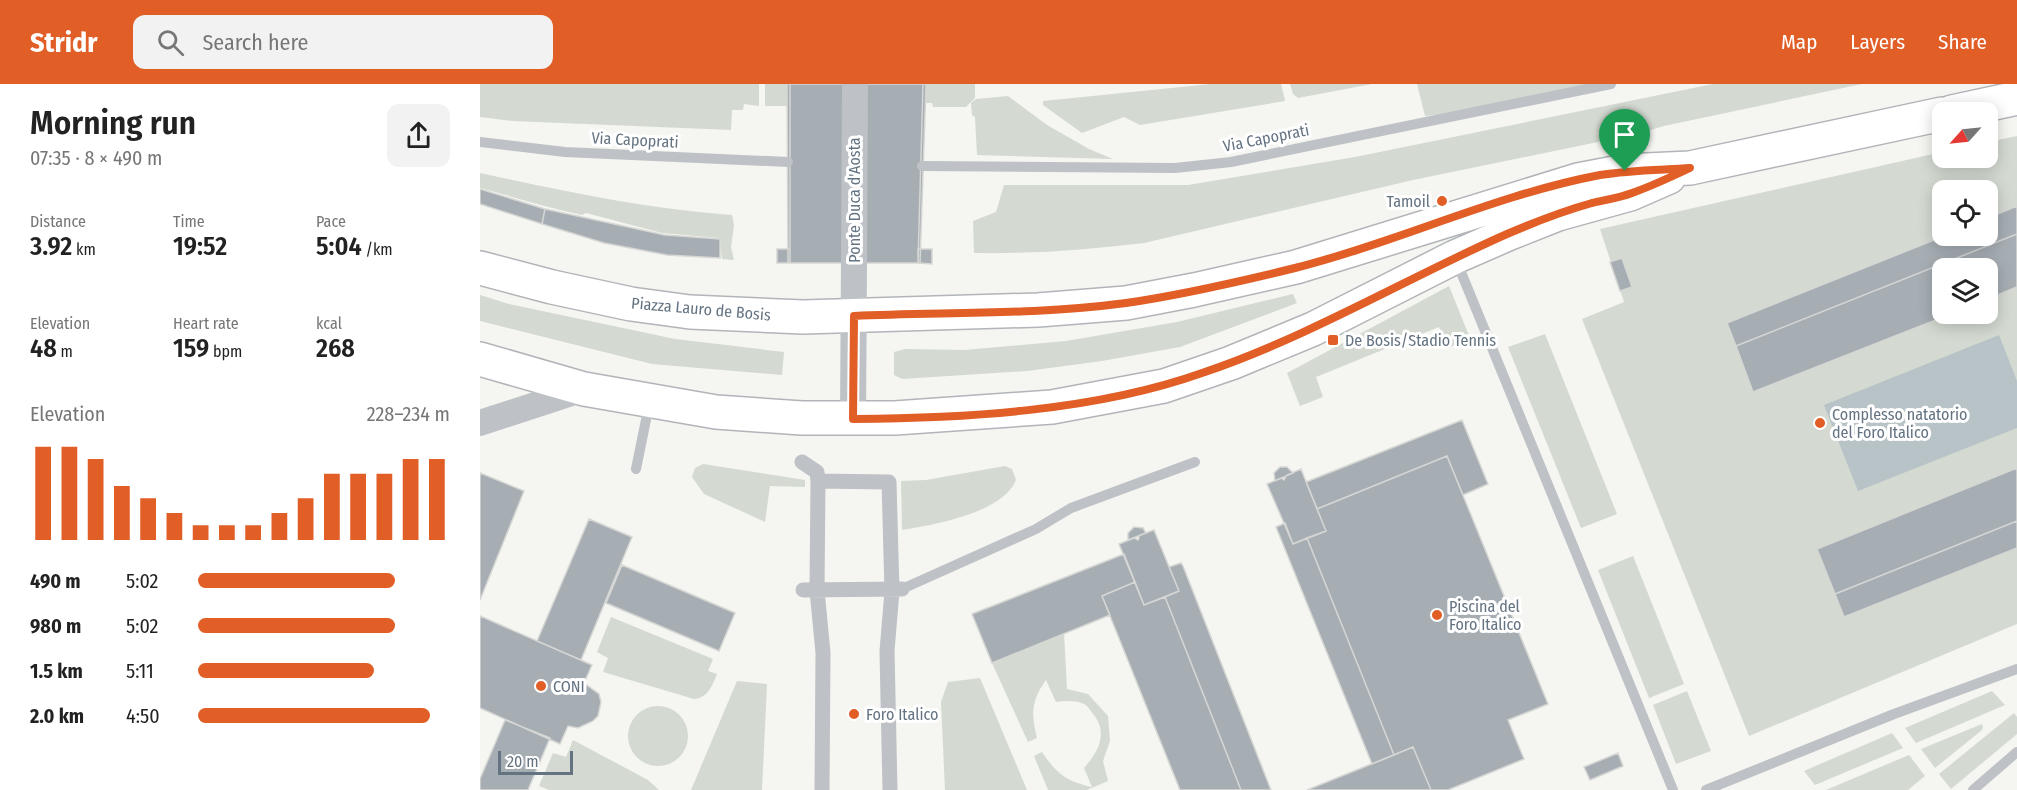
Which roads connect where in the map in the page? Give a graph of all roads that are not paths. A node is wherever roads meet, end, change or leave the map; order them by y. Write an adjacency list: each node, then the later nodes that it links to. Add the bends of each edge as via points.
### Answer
1 (855, 84): 12 (street, Ponte Duca d'Aosta, bridge)
2 (1611, 84): 8 (lane, Via Capoprati, via 1231,162 1164,168)
3 (2017, 98): 4 (main road)
4 (1998, 102)
5 (1932, 116): 9 (main road)
6 (480, 142): 7 (lane, Via Capoprati, via 565,152)
7 (789, 162)
8 (922, 166)
9 (1690, 168): 10 (main road, via 1630,194 1558,214); 12 (main road, Piazza Lauro de Bosis, via 1625,171 1578,180 1296,267 1162,297 1038,310)
10 (1455, 257): 16 (main road, via 1313,329 1164,386 1052,406); 28 (lane)
11 (480, 268): 12 (main road, Piazza Lauro de Bosis, via 632,304 690,312)
12 (854, 316): 16 (street)
13 (480, 358): 14 (main road)
14 (584, 389): 15 (main road); 17 (street)
15 (649, 402): 16 (main road, via 716,412); 20 (lane)
16 (853, 419)
17 (480, 423)
18 (802, 462): 21 (street, via 817,472)
19 (1195, 462): 23 (lane, via 1071,508 1036,529)
20 (636, 469)
21 (818, 481): 22 (street); 23 (street, via 889,482)
22 (810, 590): 23 (street); 26 (street, via 823,653)
23 (897, 590): 27 (street, via 887,651)
24 (2017, 669): 29 (lane)
25 (2017, 752): 30 (lane)
26 (822, 790)
27 (890, 790)
28 (1673, 790)
29 (1706, 790)
30 (1973, 790)

